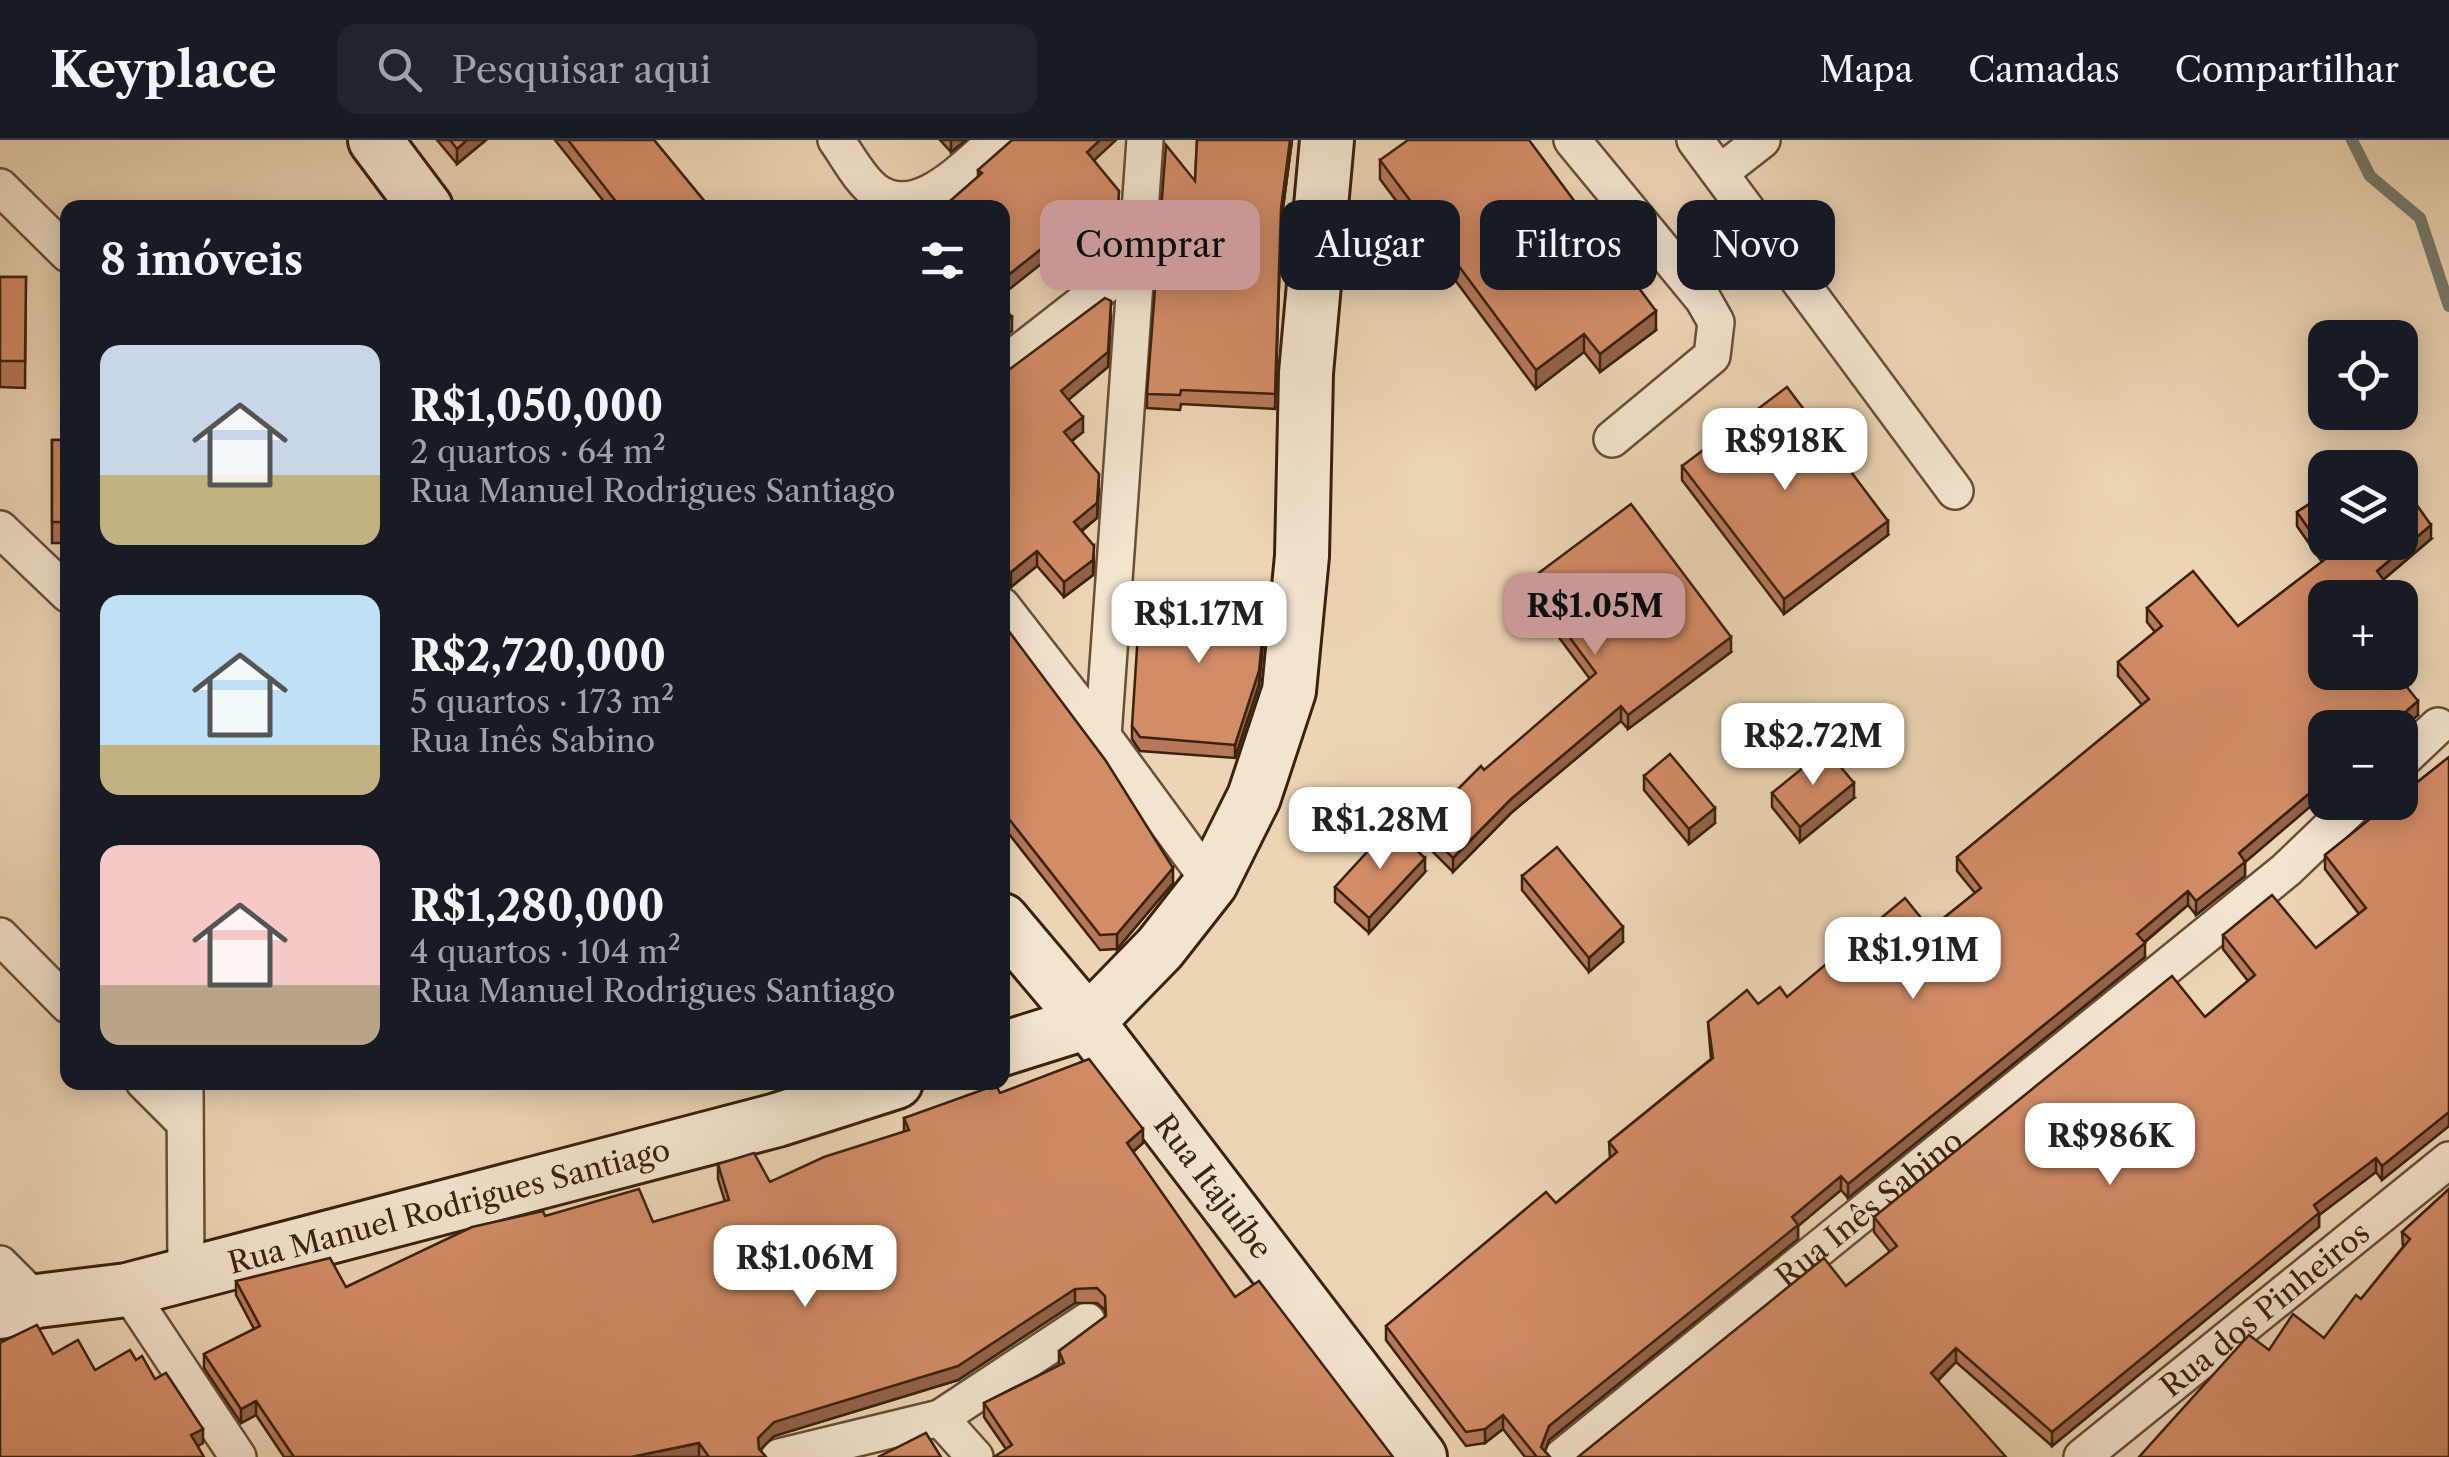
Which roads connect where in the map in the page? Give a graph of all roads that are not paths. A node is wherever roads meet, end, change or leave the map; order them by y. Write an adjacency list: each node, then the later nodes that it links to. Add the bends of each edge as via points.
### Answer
1 (375, 140): 11 (main road)
2 (836, 140): 3 (street, via 873,190 910,200 932,193)
3 (997, 140)
4 (1145, 140): 12 (street)
5 (1327, 140): 26 (main road, via 1288,690 1254,796)
6 (1572, 140): 17 (street, via 1716,322 1712,356)
7 (1695, 140): 9 (street)
8 (1762, 140): 9 (street)
9 (1721, 172): 18 (street)
10 (0, 188): 13 (street)
11 (420, 200)
12 (1140, 200)
13 (60, 246)
14 (1099, 290): 16 (street)
15 (1132, 290): 23 (street)
16 (1010, 360)
17 (1612, 439)
18 (1955, 491)
19 (0, 529): 20 (street)
20 (60, 586)
21 (1010, 616): 23 (street)
22 (2438, 726): 24 (street)
23 (1103, 736): 26 (street)
24 (2418, 745)
25 (2338, 820): 47 (street, Rua Inês Sabino, via 2286,870)
26 (1211, 883): 30 (main road)
27 (1010, 929): 30 (main road, Rua Itajuíbe)
28 (0, 936): 29 (street)
29 (60, 997)
30 (1088, 1022): 31 (main road); 46 (main road, Rua Itajuíbe)
31 (1010, 1046)
32 (152, 1090): 35 (street)
33 (185, 1090): 35 (street)
34 (871, 1090): 38 (main road, Rua Manuel Rodrigues Santiago)
35 (185, 1124): 38 (street)
36 (2449, 1160): 48 (street, Rua dos Pinheiros)
37 (0, 1264): 40 (street)
38 (186, 1273): 39 (main road, Rua Manuel Rodrigues Santiago)
39 (127, 1290): 40 (main road, Rua Manuel Rodrigues Santiago); 43 (street)
40 (19, 1307)
41 (1087, 1320): 42 (street)
42 (940, 1418): 44 (street); 45 (street)
43 (238, 1457)
44 (779, 1457)
45 (974, 1457)
46 (1420, 1457)
47 (1562, 1457)
48 (2082, 1457)

